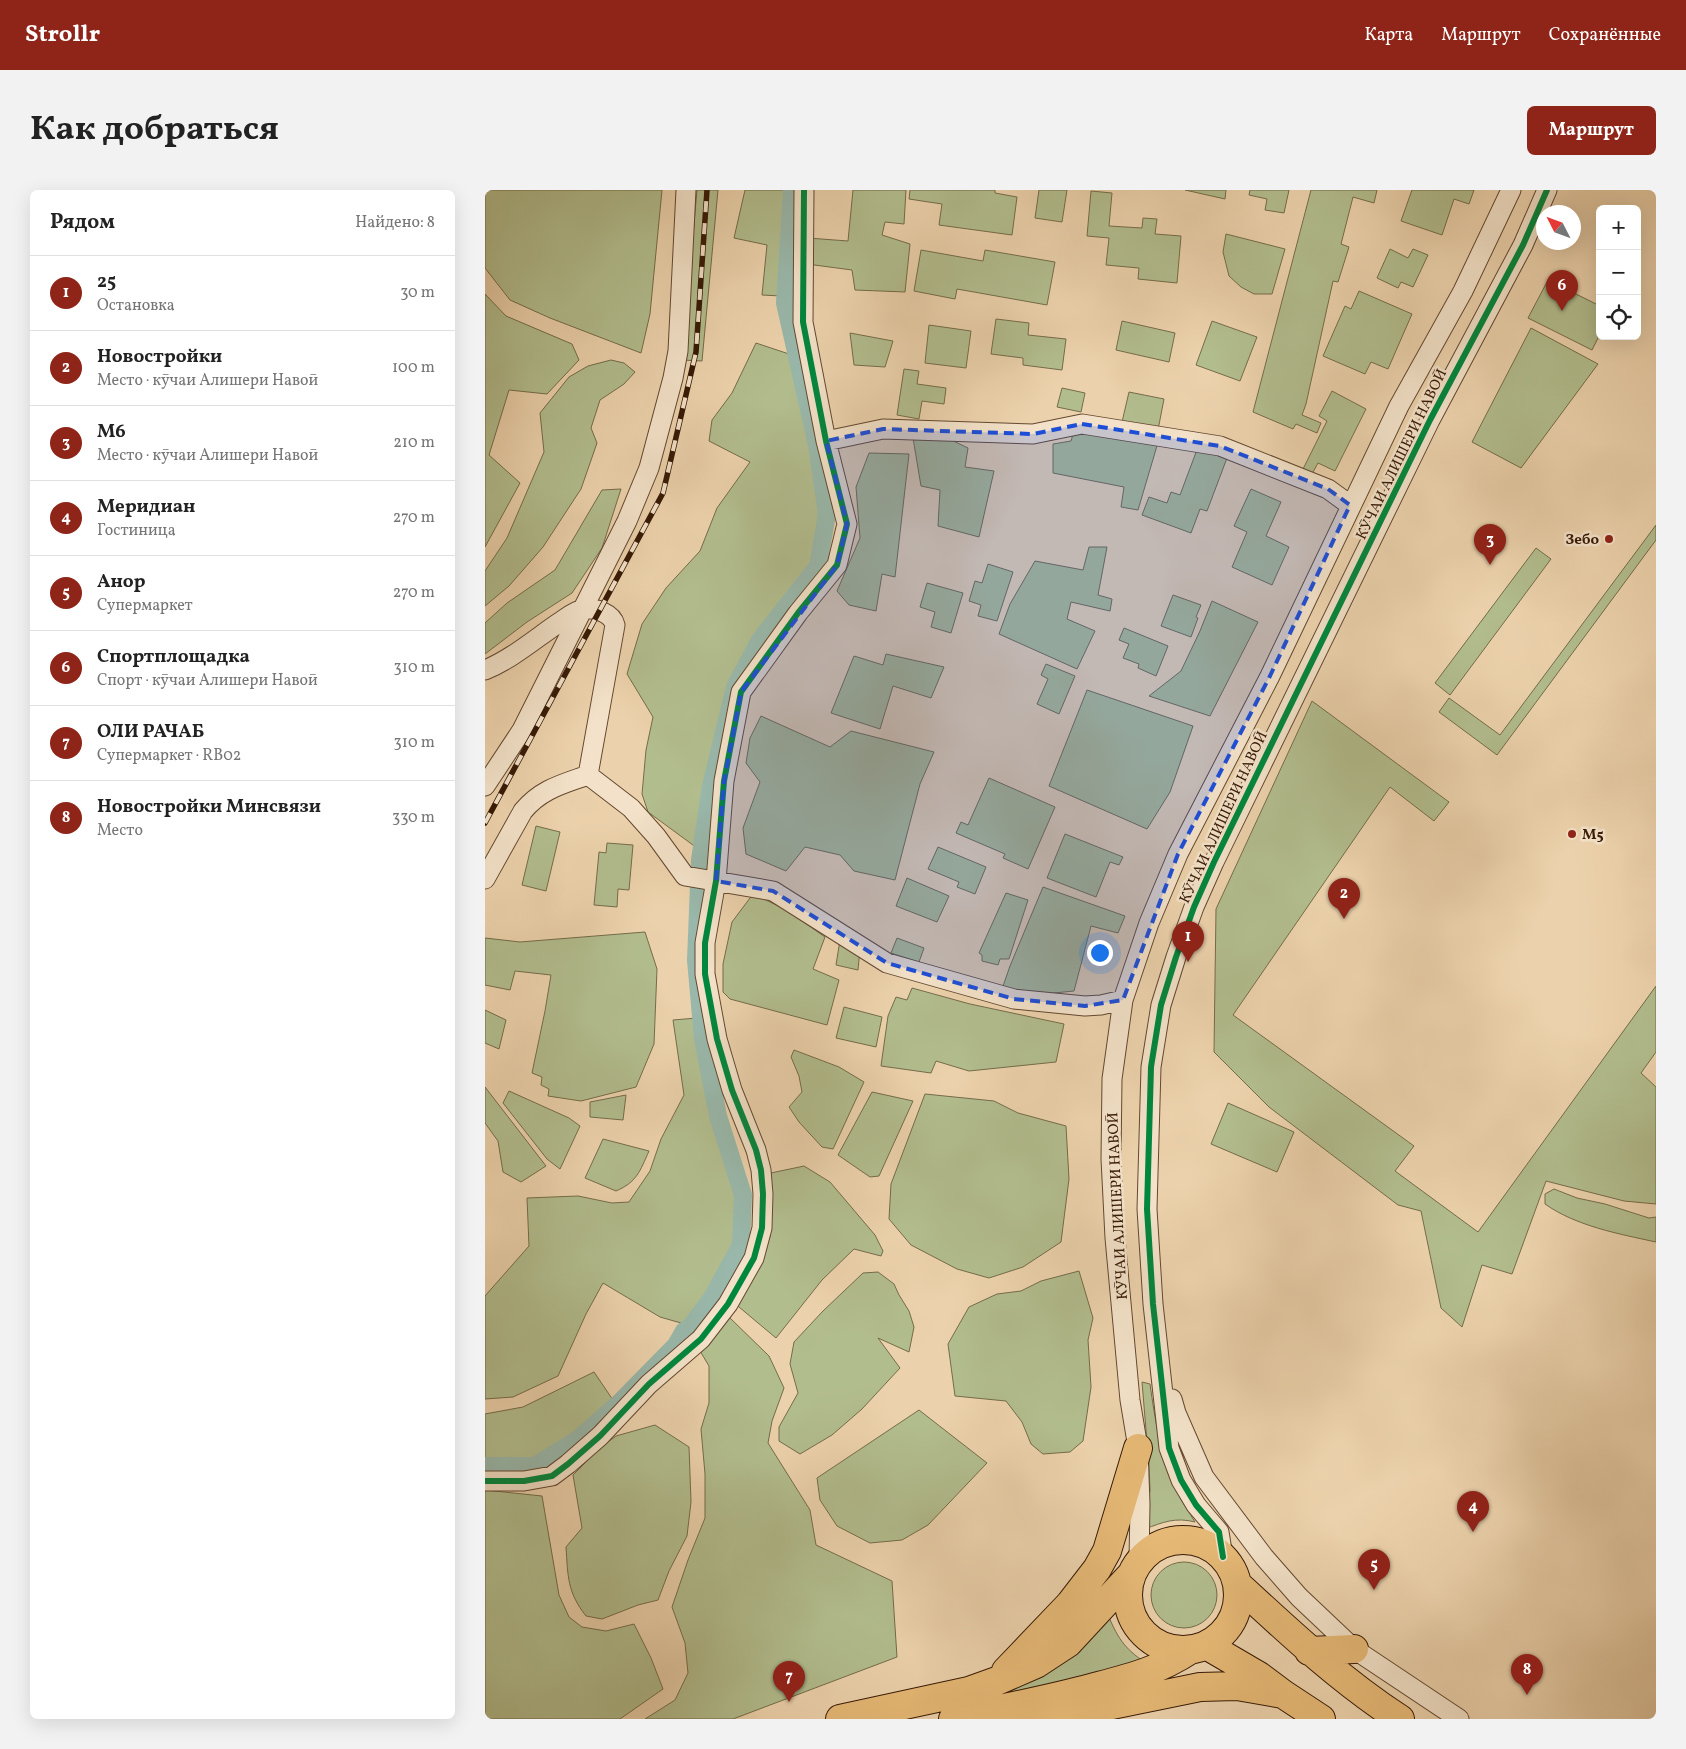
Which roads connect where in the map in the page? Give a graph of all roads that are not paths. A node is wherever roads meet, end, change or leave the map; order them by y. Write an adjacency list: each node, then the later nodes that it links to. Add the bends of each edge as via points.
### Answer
1 (686, 190): 7 (street, via 673,378 649,468 627,521)
2 (804, 190): 5 (street, via 803,322)
3 (1547, 190): 14 (street, КӮЧАИ АЛИШЕРИ НАВОӢ, via 1523,245 1430,420 1230,828 1194,907 1176,957 1161,1005 1151,1068 1147,1208)
4 (1507, 192): 6 (street, КӮЧАИ АЛИШЕРИ НАВОӢ, via 1463,291 1399,406)
5 (826, 441): 6 (street, via 883,429 1033,434 1082,424 1220,446 1328,489); 12 (street, via 847,524 837,564 741,692 724,781)
6 (1350, 505): 13 (street, КӮЧАИ АЛИШЕРИ НАВОӢ, via 1270,676 1178,854 1149,923)
7 (583, 609): 8 (street); 9 (street, via 606,613 615,626); 10 (street, via 521,730)
8 (485, 670)
9 (588, 775): 11 (street, via 551,788 530,803); 12 (street, via 631,808 685,876)
10 (485, 786)
11 (485, 879)
12 (716, 882): 13 (street, via 773,891 887,963 1014,999 1085,1006); 16 (street, via 705,943 705,974 717,1040 761,1170 762,1228 754,1258 727,1304 701,1339 649,1384 600,1436 568,1464 552,1476 524,1481)
13 (1123, 1000): 15 (street, КӮЧАИ АЛИШЕРИ НАВОӢ, via 1112,1079 1111,1159 1117,1257)
14 (1158, 1352): 17 (street, КӮЧАИ АЛИШЕРИ НАВОӢ, via 1169,1448 1181,1480 1196,1505 1219,1532); 21 (street, via 1175,1412 1204,1477 1264,1557)
15 (1138, 1448): 18 (street, КӮЧАИ АЛИШЕРИ НАВОӢ, via 1140,1504); 23 (highway, via 1107,1551 1097,1569 1070,1604)
16 (485, 1481)
17 (1223, 1557): 18 (highway, via 1212,1548 1181,1540 1151,1550); 19 (highway)
18 (1135, 1568): 20 (highway, via 1127,1589 1132,1617 1139,1630 1162,1647 1176,1650); 23 (highway, via 1068,1643 1036,1664)
19 (1237, 1584): 20 (highway, via 1235,1613 1228,1626 1219,1637); 22 (highway)
20 (1198, 1648): 24 (highway, via 1259,1676); 25 (highway, via 1149,1672)
21 (1354, 1649): 22 (highway); 30 (street)
22 (1309, 1651): 29 (highway)
23 (997, 1681): 26 (highway, via 969,1692)
24 (1283, 1694): 25 (highway, via 1217,1686 1068,1714); 28 (highway)
25 (997, 1710): 27 (highway)
26 (840, 1719)
27 (953, 1719)
28 (1321, 1719)
29 (1400, 1719)
30 (1459, 1719)

